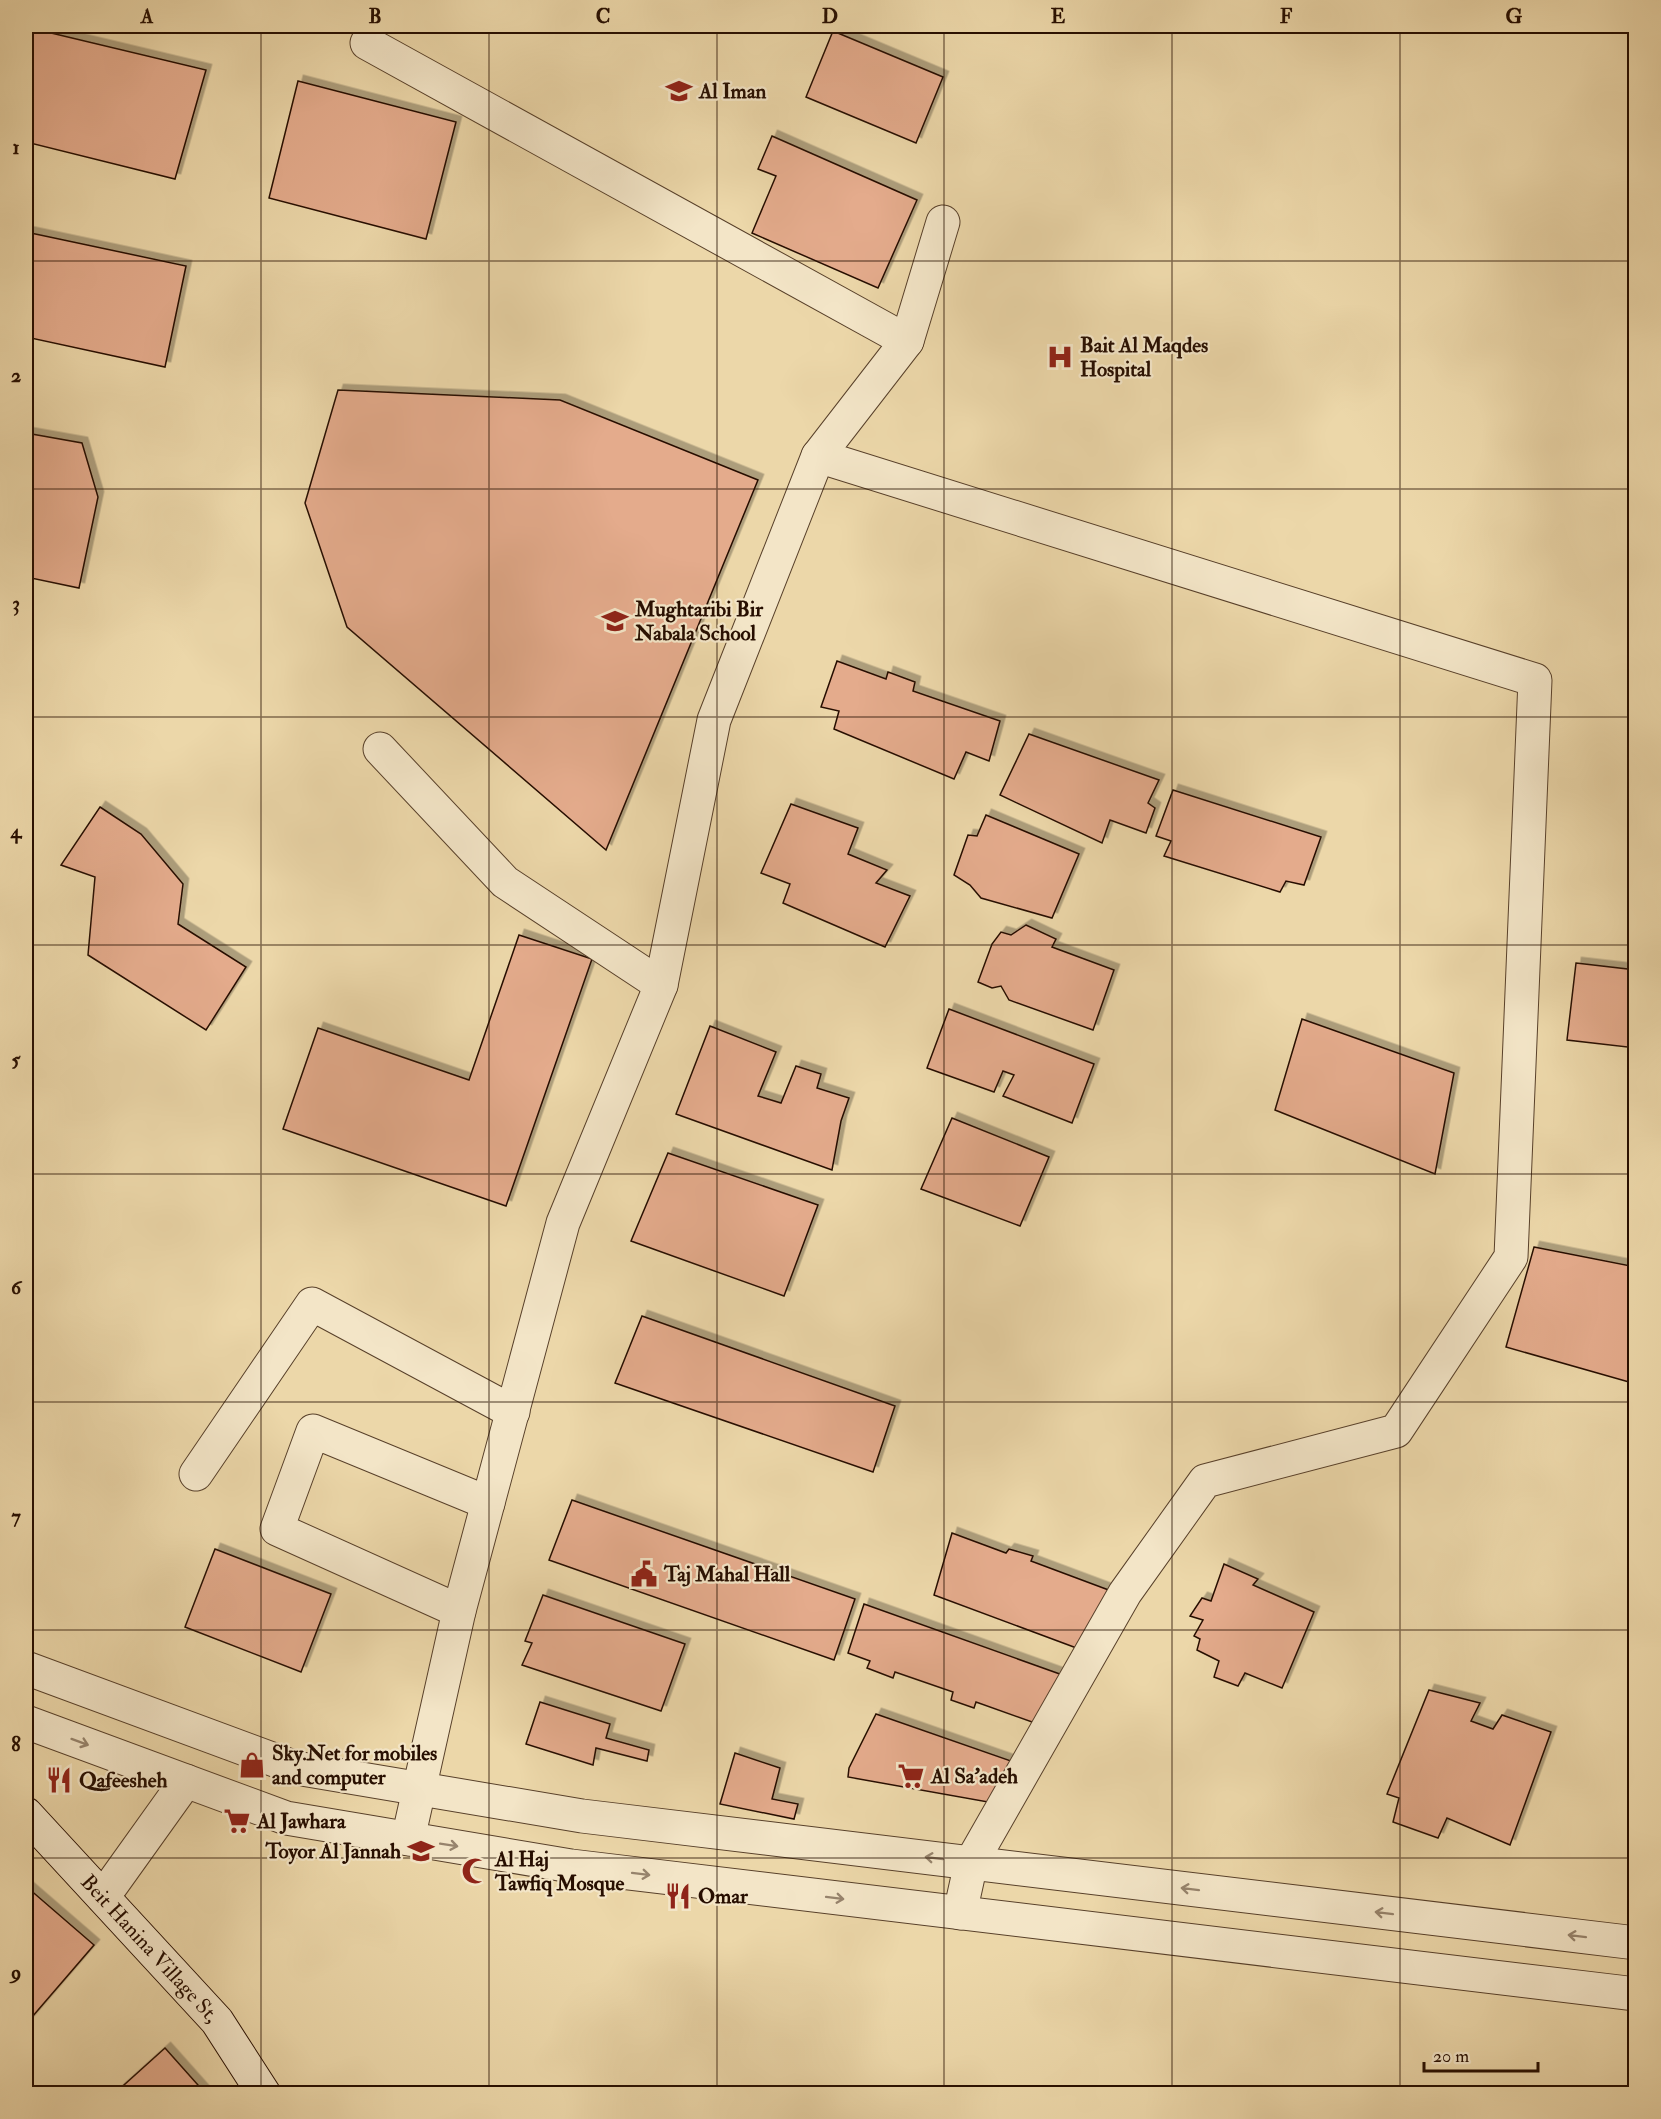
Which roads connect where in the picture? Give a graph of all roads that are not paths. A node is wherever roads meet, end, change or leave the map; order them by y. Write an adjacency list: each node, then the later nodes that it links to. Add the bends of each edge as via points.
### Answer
1 (367, 43): 3 (street)
2 (943, 222): 3 (street)
3 (907, 341): 4 (street)
4 (818, 456): 6 (street, via 714,720); 17 (street, via 1536,680 1511,1257 1396,1431 1205,1481 1125,1593)
5 (380, 749): 6 (street, via 505,882)
6 (661, 985): 7 (street, via 563,1223)
7 (513, 1412): 8 (street, via 312,1304); 9 (street)
8 (196, 1474)
9 (488, 1503): 10 (street); 10 (street, via 313,1431 277,1529)
10 (459, 1611): 14 (street)
11 (26, 1668): 14 (street, via 296,1768)
12 (26, 1722): 13 (street, one-way to 13)
13 (186, 1781): 16 (street, via 286,1818); 18 (street)
14 (418, 1788): 16 (street); 17 (street, one-way to 14, via 582,1816)
15 (26, 1814): 18 (street, Beit Hanina Village St,)
16 (408, 1839): 19 (street, one-way to 19, via 571,1866)
17 (971, 1863): 19 (street); 20 (street, one-way to 17)
18 (103, 1898): 22 (street, Beit Hanina Village St,, via 217,2021)
19 (960, 1913): 21 (street)
20 (1635, 1943)
21 (1635, 1995)
22 (264, 2094)

